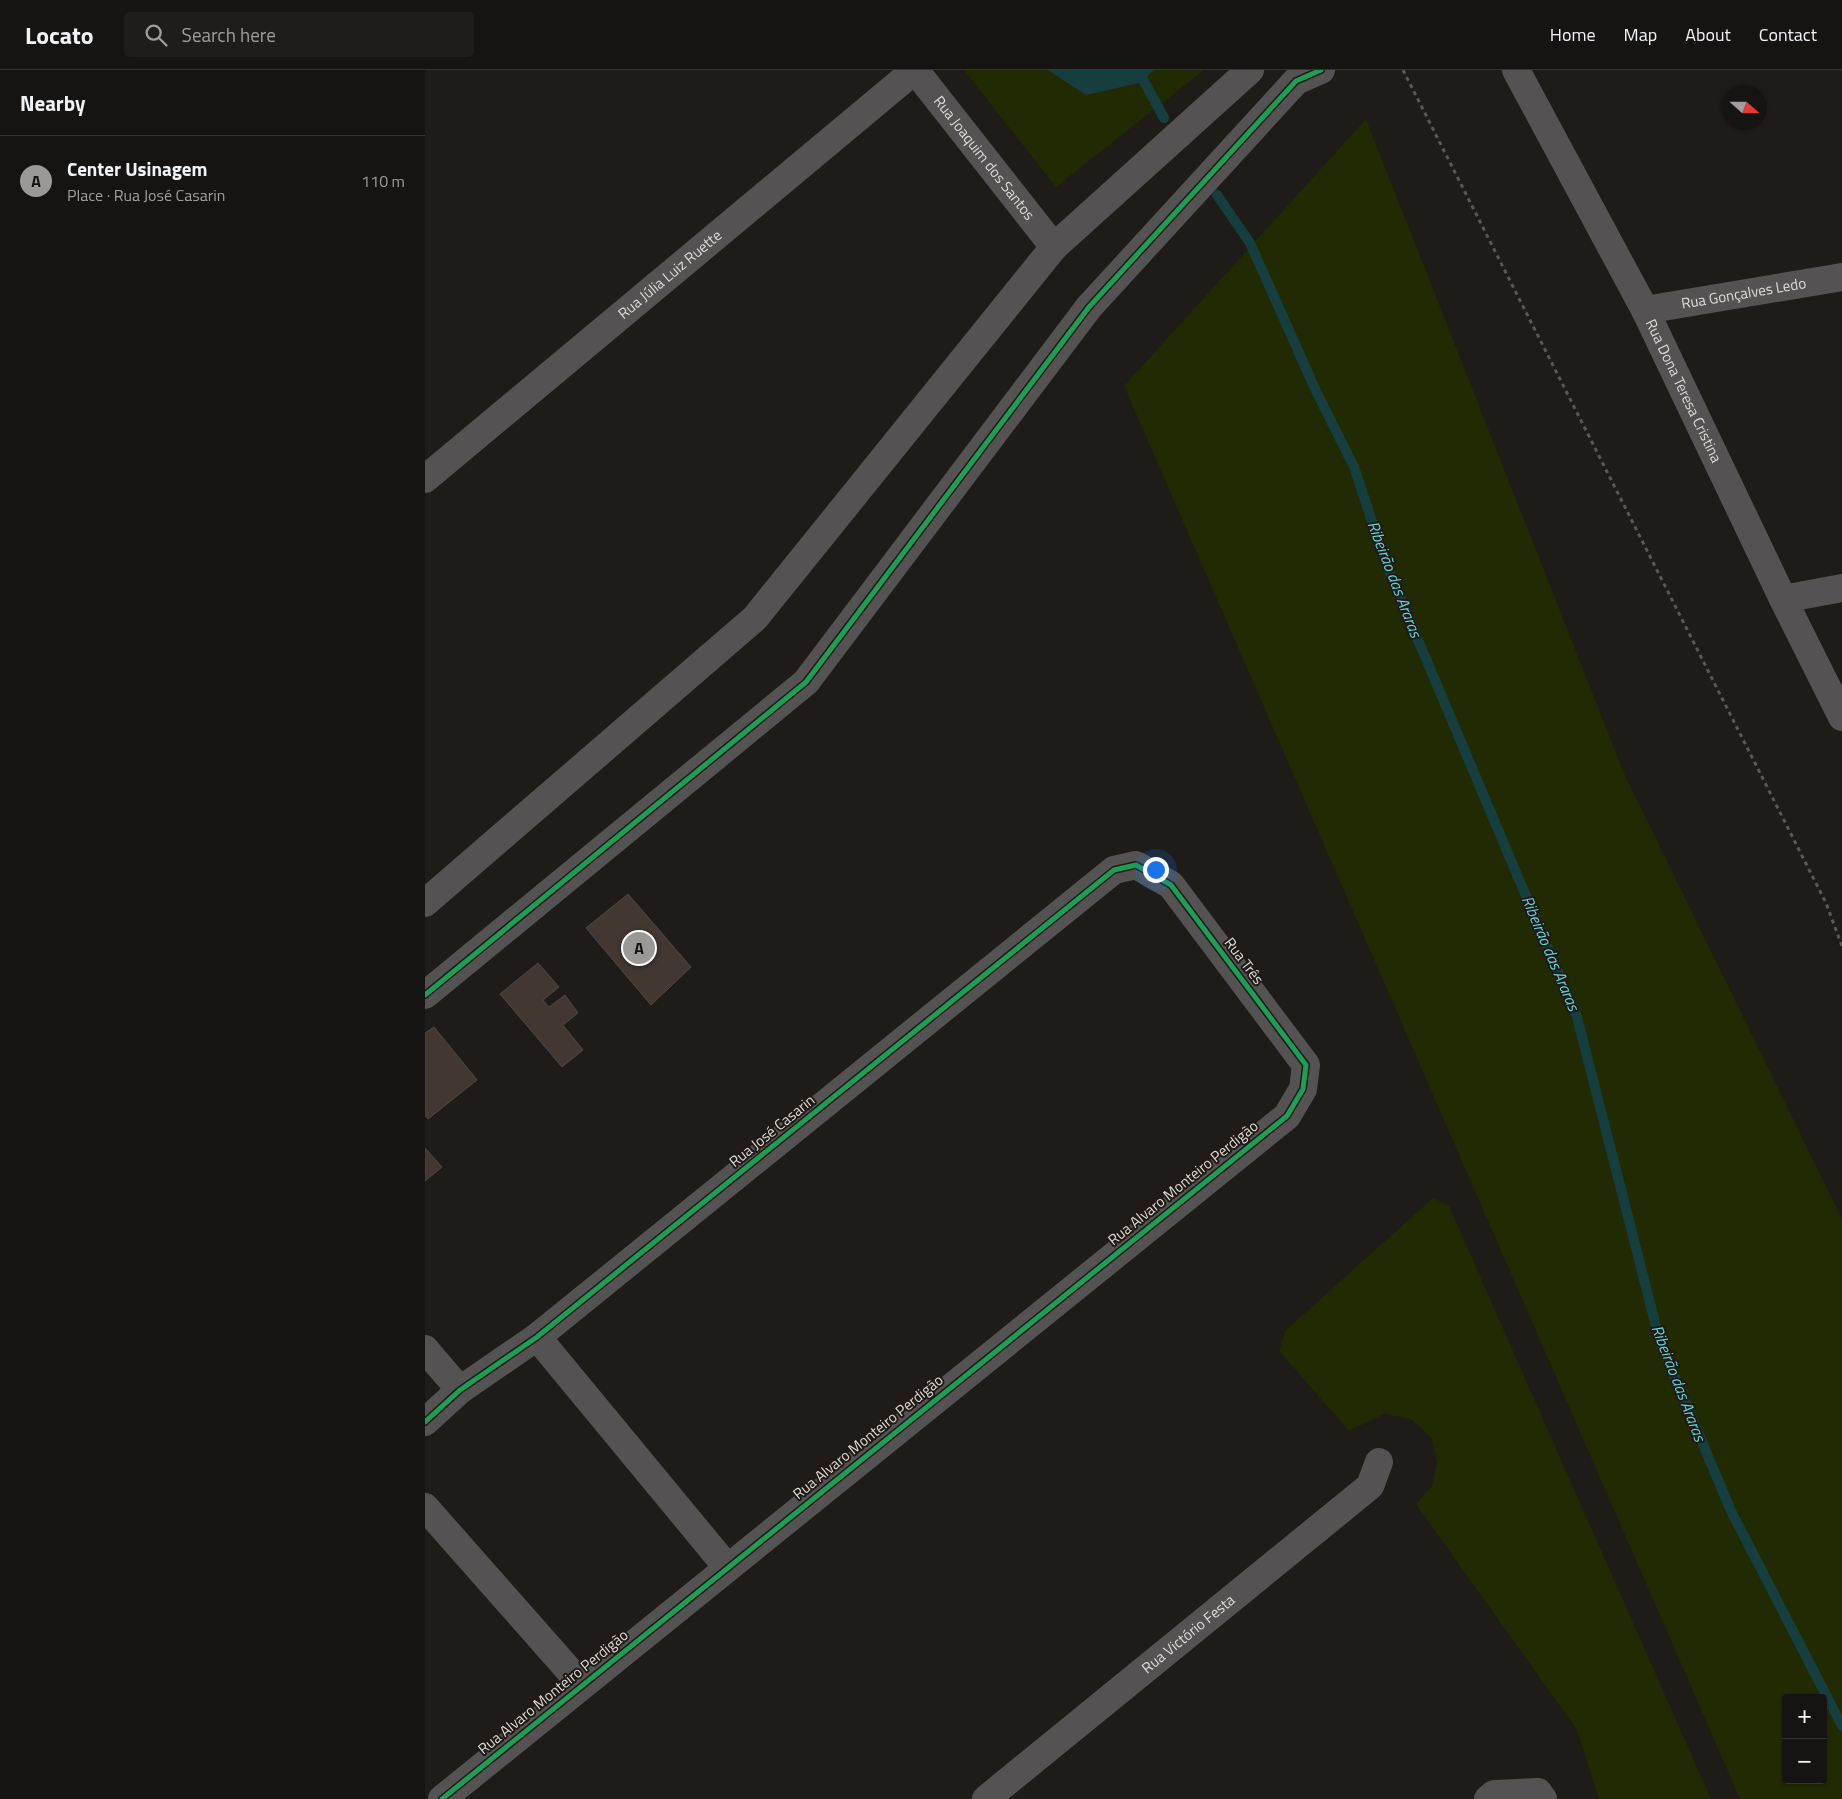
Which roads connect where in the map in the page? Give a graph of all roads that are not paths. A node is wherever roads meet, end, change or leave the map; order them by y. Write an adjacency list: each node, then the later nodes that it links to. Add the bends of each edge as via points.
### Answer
1 (915, 70): 5 (street, Rua Joaquim dos Santos); 8 (street, Rua Júlia Luiz Ruette)
2 (1250, 70): 5 (street)
3 (1321, 70): 14 (street, via 1296,81 1089,307 807,682)
4 (1515, 70): 7 (street, Rua Dona Teresa Cristina)
5 (1054, 247): 13 (street, via 755,618)
6 (1842, 277): 7 (street, Rua Gonçalves Ledo)
7 (1645, 310): 10 (street, Rua Dona Teresa Cristina)
8 (425, 480)
9 (1842, 588): 10 (street)
10 (1783, 599): 11 (street, Rua Dona Teresa Cristina)
11 (1842, 717)
12 (1136, 865): 15 (street, Rua Três, via 1171,885 1306,1065); 16 (street, Rua José Casarin, via 1114,870)
13 (425, 903)
14 (425, 995)
15 (1303, 1089): 22 (street, Rua Alvaro Monteiro Perdigão, via 1287,1116)
16 (537, 1337): 18 (street, Rua José Casarin); 22 (street)
17 (425, 1349): 18 (street)
18 (460, 1390): 19 (street, Rua José Casarin)
19 (425, 1422)
20 (1379, 1462): 26 (street, Rua Victório Festa, via 1370,1486)
21 (425, 1507): 23 (street)
22 (727, 1567): 23 (street, Rua Alvaro Monteiro Perdigão)
23 (582, 1685): 25 (street, Rua Alvaro Monteiro Perdigão)
24 (1540, 1796): 27 (street, via 1494,1794)
25 (442, 1799)
26 (987, 1799)
27 (1488, 1799)

